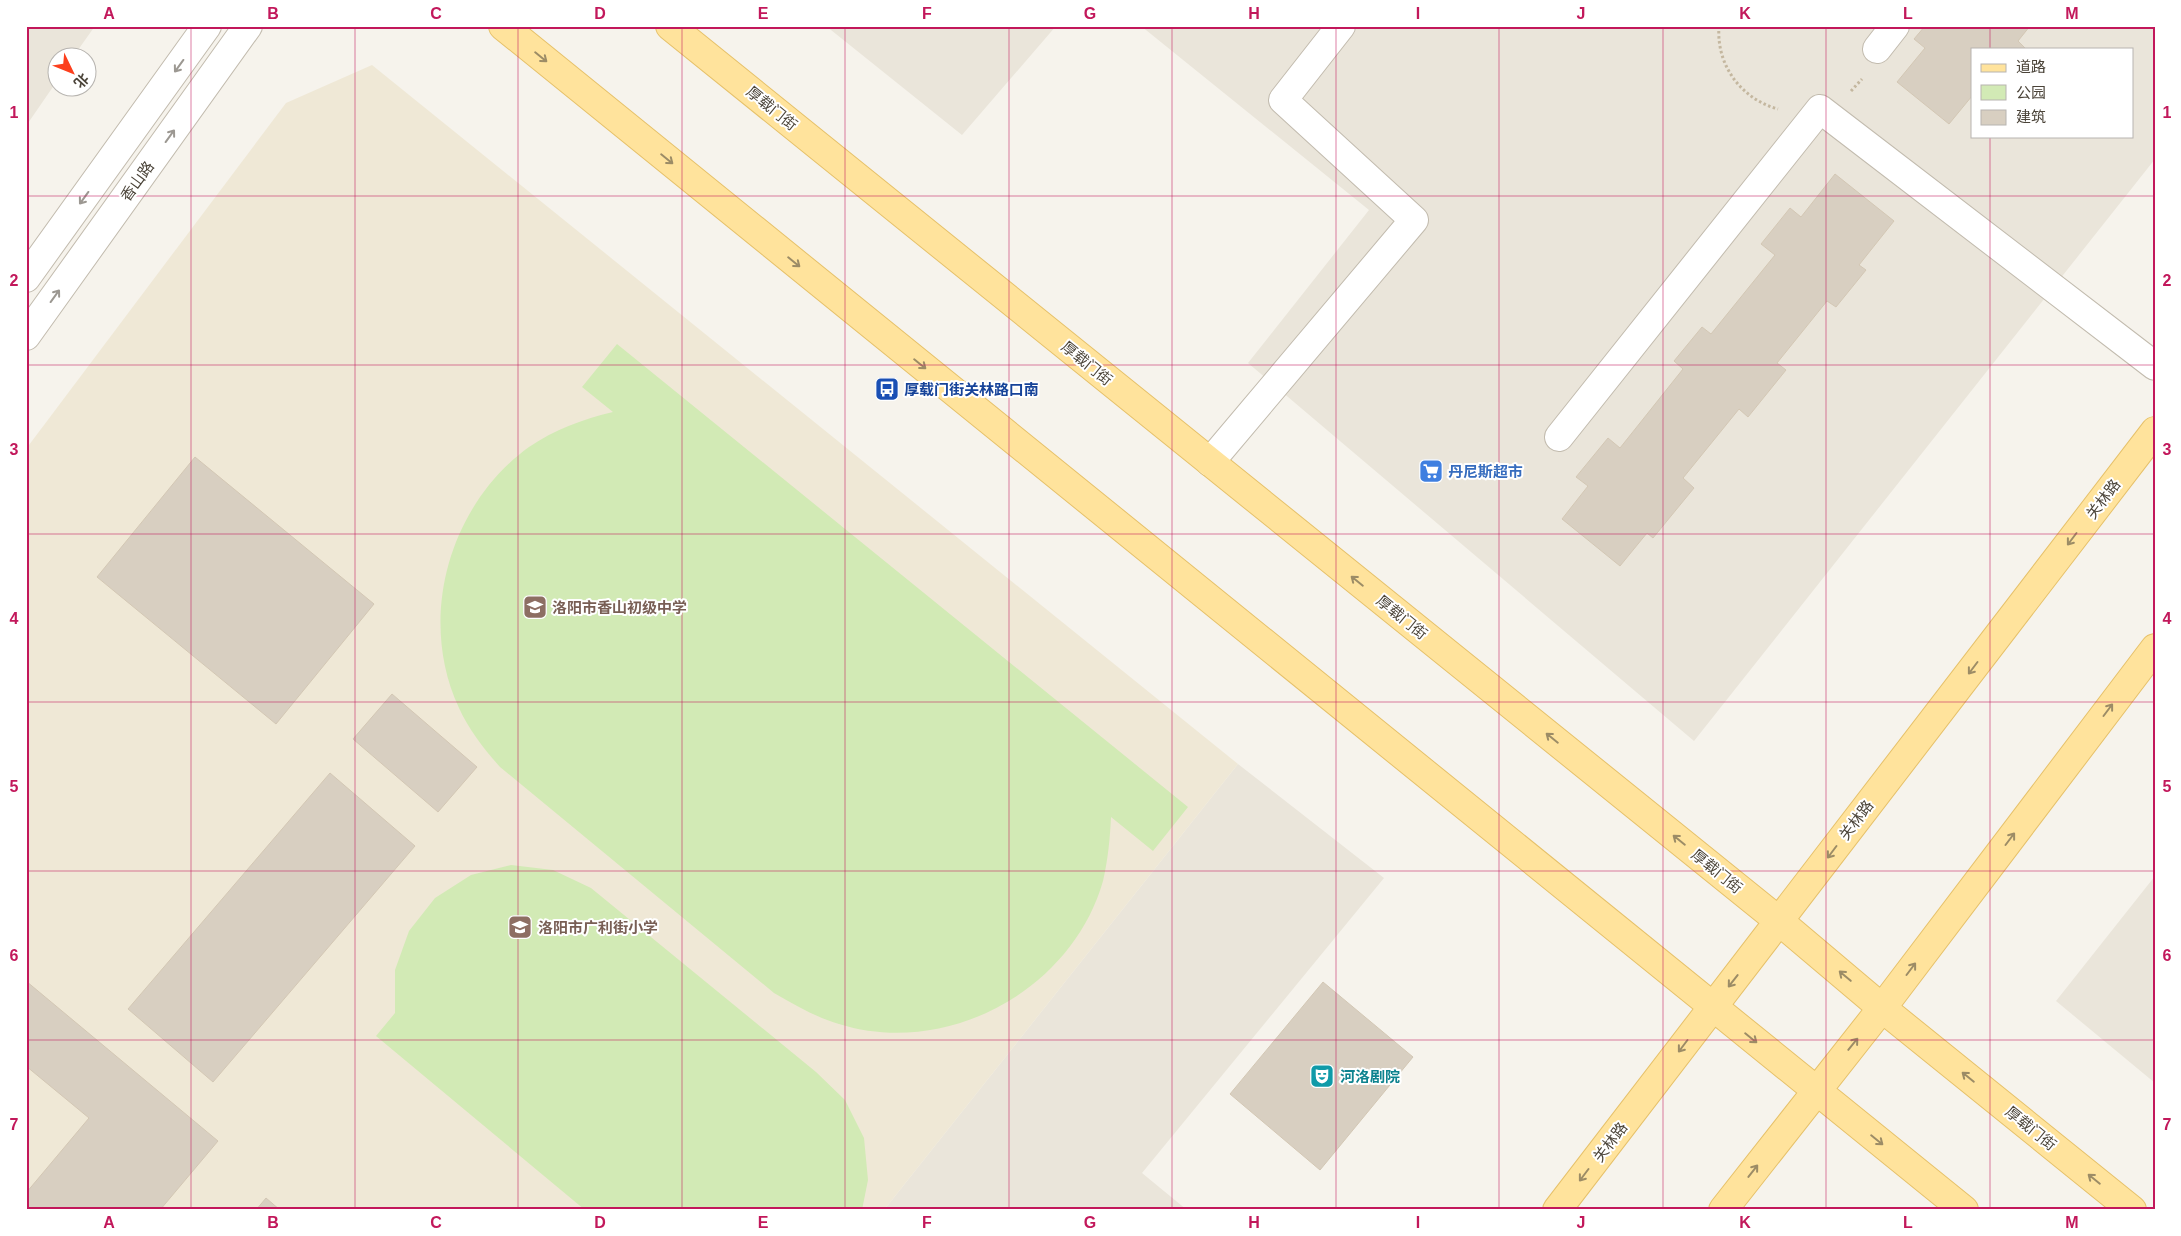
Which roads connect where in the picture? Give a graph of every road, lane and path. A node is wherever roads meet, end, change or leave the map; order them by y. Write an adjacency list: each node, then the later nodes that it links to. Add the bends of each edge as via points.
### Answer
1 (207, 26): 11 (street, one-way to 11)
2 (248, 26): 12 (street, 香山路, one-way to 2)
3 (503, 26): 19 (main road, one-way to 19)
4 (670, 26): 16 (main road, 厚载门街)
5 (1341, 26): 16 (street, via 1284,100 1414,220)
6 (1719, 26): 10 (path, via 1718,40 1725,67 1742,90 1764,105 1792,112)
7 (1895, 26): 8 (street)
8 (1877, 50)
9 (1865, 76): 10 (path, via 1839,101)
10 (1820, 109): 13 (street); 15 (street)
11 (26, 278)
12 (26, 336)
13 (2155, 366)
14 (2155, 431): 18 (main road, 关林路, one-way to 18)
15 (1559, 437)
16 (1210, 462): 18 (main road, 厚载门街, one-way to 16)
17 (2155, 648): 20 (main road, one-way to 17)
18 (1779, 921): 19 (main road, 关林路, one-way to 19); 20 (main road, 厚载门街, one-way to 18)
19 (1712, 1008): 21 (main road, one-way to 21); 22 (main road, 关林路, one-way to 22)
20 (1882, 1008): 21 (main road, one-way to 20); 25 (main road, 厚载门街, one-way to 20)
21 (1816, 1090): 23 (main road, one-way to 21); 24 (main road, one-way to 24)
22 (1557, 1210)
23 (1723, 1210)
24 (1964, 1210)
25 (2132, 1210)

